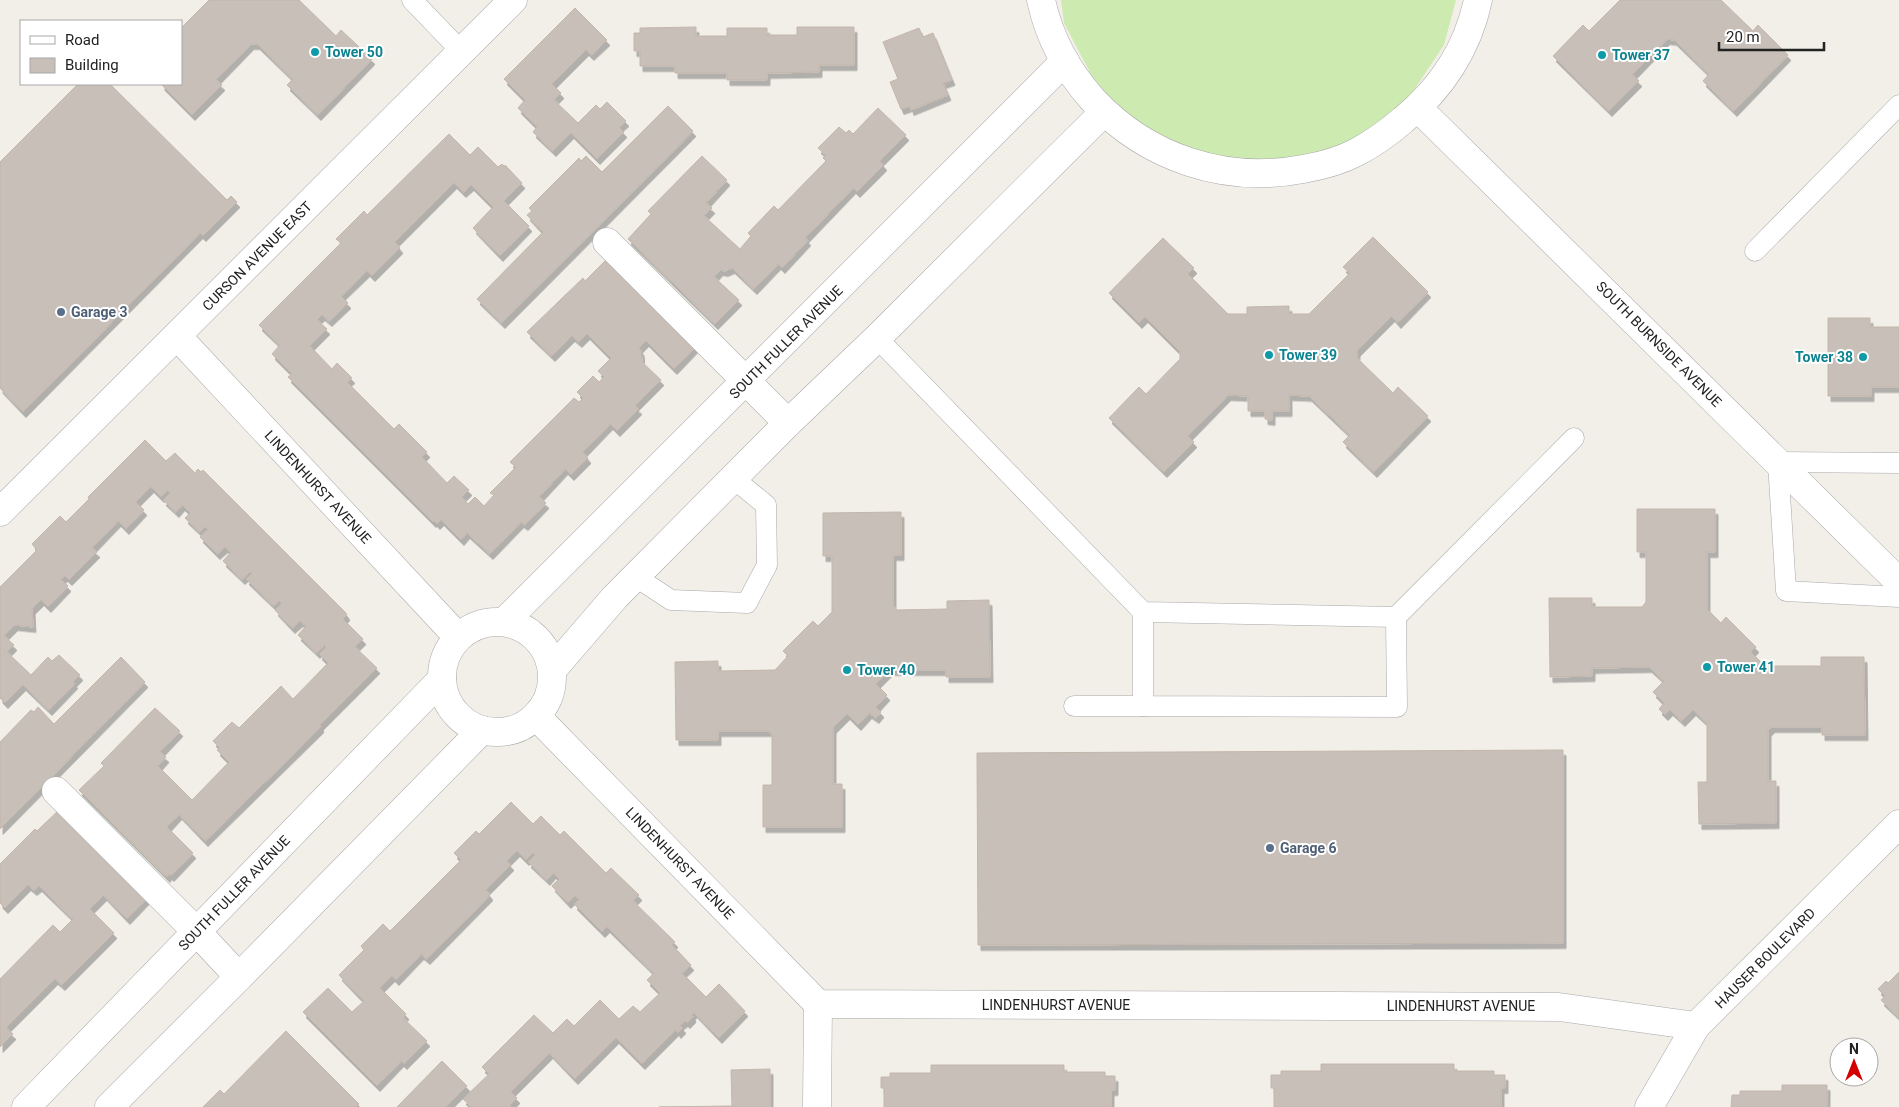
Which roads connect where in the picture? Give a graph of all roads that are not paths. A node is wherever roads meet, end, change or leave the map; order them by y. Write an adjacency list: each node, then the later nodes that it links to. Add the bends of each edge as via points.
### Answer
1 (412, 0): 5 (lane)
2 (512, 0): 5 (street, CURSON AVENUE EAST)
3 (1042, 0): 6 (street, via 1052,36)
4 (1478, 0): 8 (street, via 1463,44 1448,72)
5 (461, 51): 12 (street, CURSON AVENUE EAST)
6 (1065, 61): 9 (street, via 1082,88); 14 (street, SOUTH FULLER AVENUE)
7 (1899, 105): 11 (lane)
8 (1418, 108): 9 (street, via 1382,137 1355,153 1320,166 1282,173 1244,174 1207,168 1171,156 1145,143); 17 (street, SOUTH BURNSIDE AVENUE)
9 (1104, 112): 13 (street)
10 (607, 242): 14 (street)
11 (1754, 251)
12 (177, 336): 20 (street, CURSON AVENUE EAST); 27 (street, LINDENHURST AVENUE)
13 (877, 338): 15 (street); 24 (lane)
14 (746, 381): 15 (street); 26 (street, SOUTH FULLER AVENUE)
15 (788, 423): 19 (street)
16 (1574, 438): 25 (lane)
17 (1778, 462): 18 (lane); 22 (street, SOUTH BURNSIDE AVENUE); 23 (lane, via 1786,591)
18 (1899, 463)
19 (734, 479): 21 (street); 21 (lane, via 766,505 767,565 747,603 671,600)
20 (0, 512)
21 (636, 577): 28 (street)
22 (1899, 582)
23 (1899, 597)
24 (1143, 612): 25 (lane); 31 (lane)
25 (1396, 616): 31 (lane, via 1398,707)
26 (505, 621): 27 (street, via 486,622 468,629); 28 (street, via 524,628 539,640)
27 (458, 638): 29 (street, via 444,660)
28 (553, 669): 32 (street, via 553,685 548,700)
29 (442, 679): 33 (street, via 446,698 456,714); 36 (street, SOUTH FULLER AVENUE)
30 (1074, 706): 31 (lane)
31 (1143, 706)
32 (536, 716): 33 (street, via 512,730); 38 (street, LINDENHURST AVENUE)
33 (482, 730): 37 (street)
34 (56, 791): 36 (street)
35 (1899, 824): 39 (street, HAUSER BOULEVARD)
36 (197, 932): 37 (street); 40 (street, SOUTH FULLER AVENUE)
37 (240, 978): 41 (street)
38 (818, 1004): 39 (street, LINDENHURST AVENUE, via 1559,1007); 42 (street)
39 (1696, 1026): 43 (street, HAUSER BOULEVARD)
40 (26, 1107)
41 (109, 1107)
42 (817, 1107)
43 (1649, 1107)

